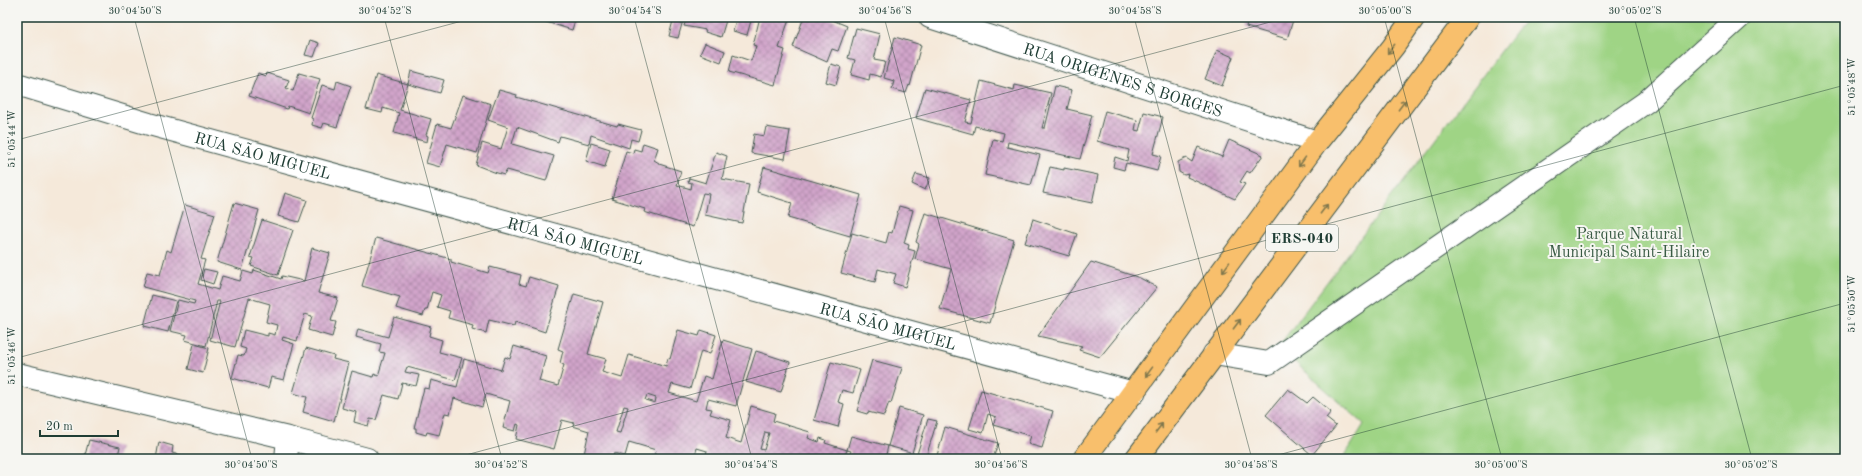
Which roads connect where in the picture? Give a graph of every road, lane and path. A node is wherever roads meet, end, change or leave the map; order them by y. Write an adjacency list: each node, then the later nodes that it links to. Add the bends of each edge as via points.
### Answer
1 (930, 17): 6 (street, RUA ORIGENES S BORGES)
2 (1414, 17): 6 (main road, ERS-040, one-way to 6)
3 (1468, 17): 7 (main road, ERS-040, one-way to 3)
4 (1740, 17): 7 (street, via 1646,102 1269,363)
5 (17, 84): 9 (street, RUA SÃO MIGUEL, via 149,124)
6 (1317, 142): 9 (main road, ERS-040, one-way to 9)
7 (1214, 354): 13 (main road, ERS-040, one-way to 7)
8 (17, 374): 10 (street)
9 (1134, 393): 12 (main road, ERS-040)
10 (287, 448): 11 (street)
11 (367, 459)
12 (1084, 459)
13 (1136, 459)

